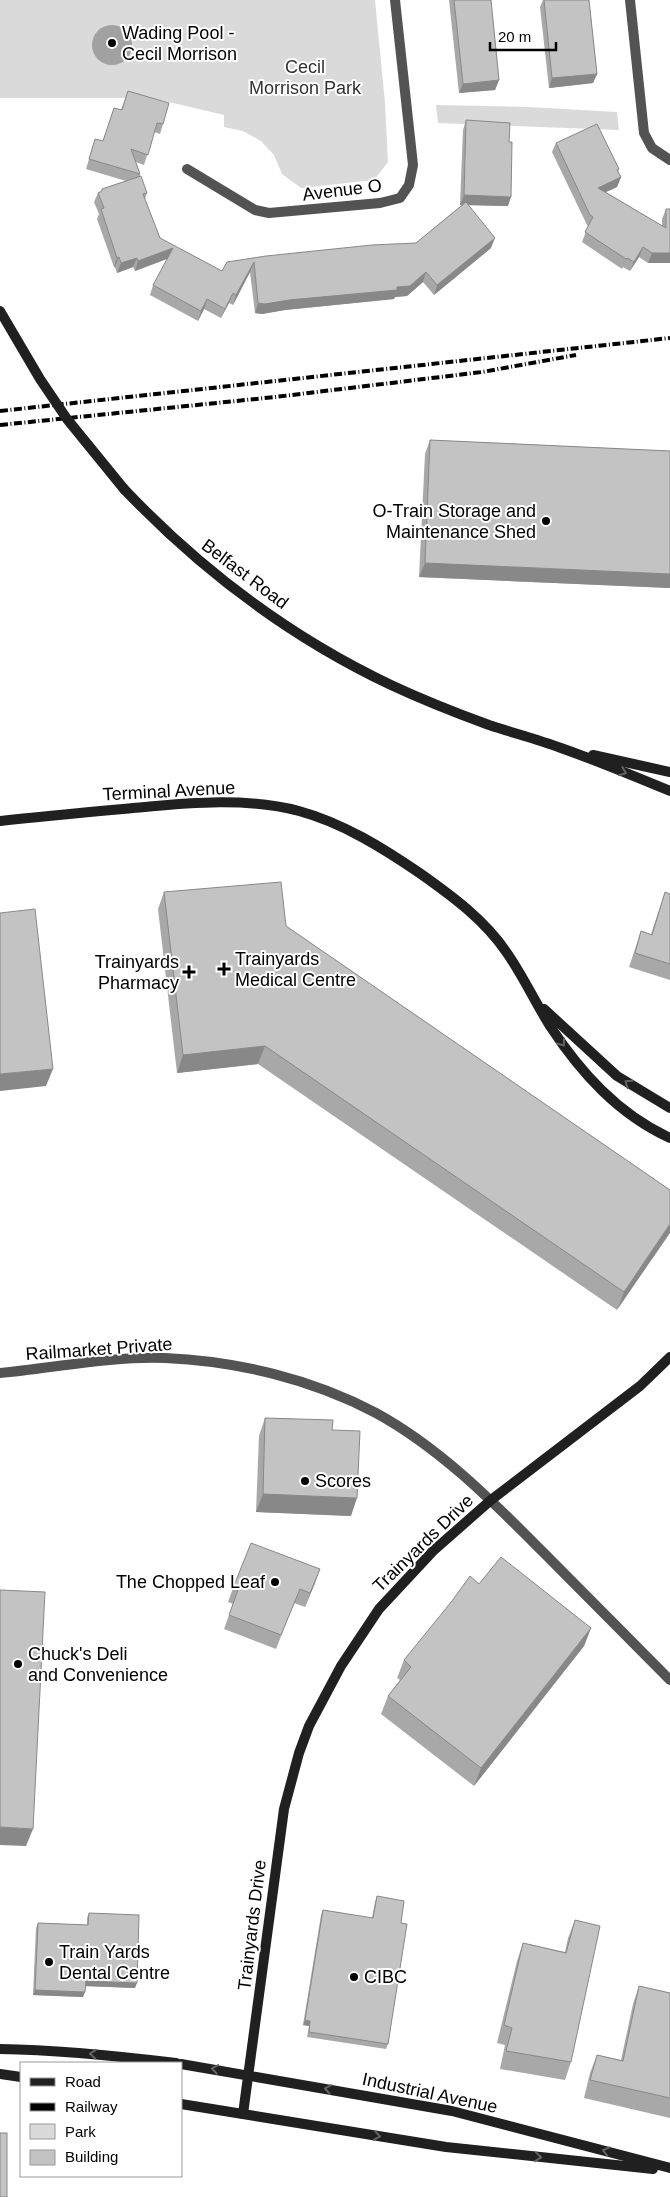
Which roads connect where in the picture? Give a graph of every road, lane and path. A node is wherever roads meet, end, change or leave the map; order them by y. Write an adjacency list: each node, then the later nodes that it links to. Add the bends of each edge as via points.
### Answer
1 (394, 0): 4 (street, Avenue O, via 413,165 409,185 400,198 380,203 269,213 255,210)
2 (630, 0): 3 (street, via 644,133 652,148)
3 (670, 160)
4 (187, 169)
5 (0, 311): 6 (street, Belfast Road, bridge, via 67,419 124,489 158,524 232,588 311,642 390,684 439,706)
6 (561, 748): 7 (street, Belfast Road); 8 (street, Belfast Road, one-way to 8)
7 (670, 772)
8 (670, 791)
9 (0, 821): 10 (street, Terminal Avenue, via 207,803 243,803 299,812 352,832 440,888 490,931)
10 (536, 1001): 11 (street, Terminal Avenue, one-way to 10, via 617,1076); 12 (street, Terminal Avenue, one-way to 12, via 564,1047 596,1086 617,1106)
11 (670, 1108)
12 (670, 1138)
13 (670, 1357): 15 (street, Trainyards Drive, via 614,1407)
14 (0, 1373): 15 (street, Railmarket Private, via 163,1358 247,1369 299,1380 352,1402 393,1424 428,1447)
15 (491, 1500): 16 (street, Railmarket Private); 21 (street, Trainyards Drive, via 433,1551 379,1608 341,1666 309,1726 292,1778 278,1843)
16 (670, 1680)
17 (0, 2049): 18 (street, one-way to 17, via 116,2055)
18 (168, 2062)
19 (182, 2064): 21 (street, Industrial Avenue, one-way to 19)
20 (0, 2074): 22 (street)
21 (249, 2075): 24 (street, Trainyards Drive); 25 (street, Industrial Avenue, one-way to 21, via 452,2112)
22 (20, 2077)
23 (182, 2104): 24 (street, Industrial Avenue)
24 (243, 2114): 25 (street, Industrial Avenue, one-way to 25, via 446,2147)
25 (670, 2169)

